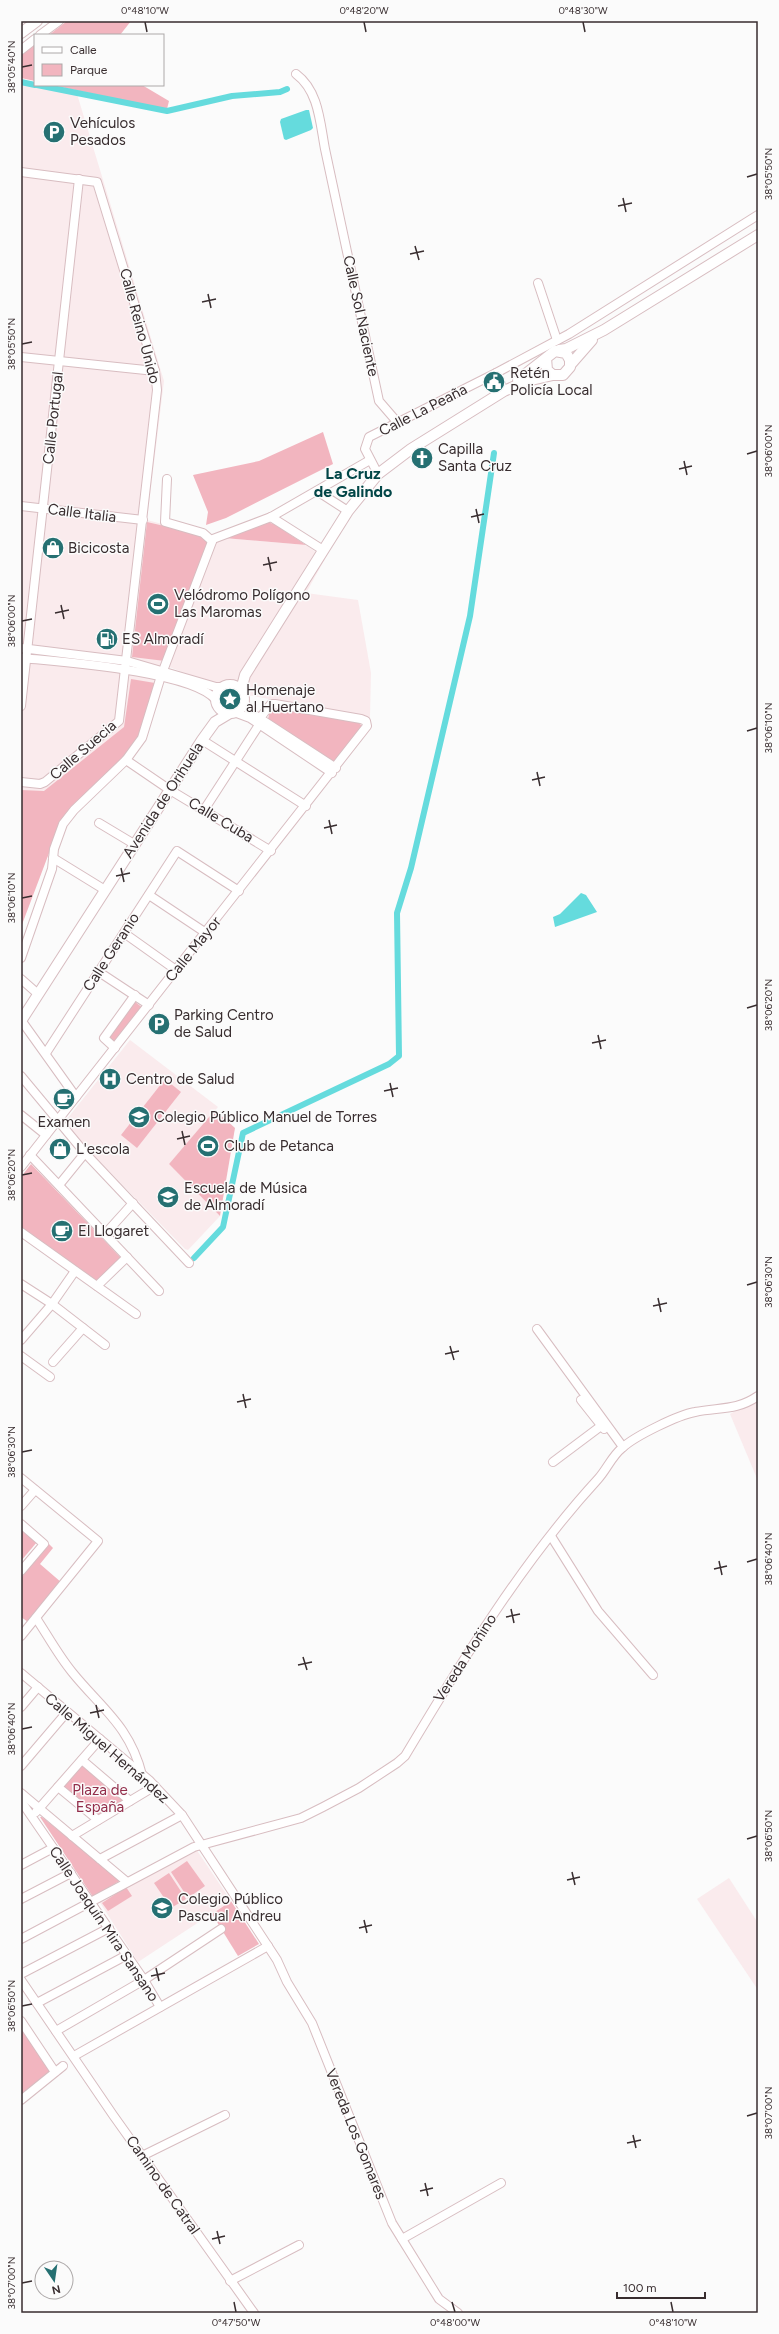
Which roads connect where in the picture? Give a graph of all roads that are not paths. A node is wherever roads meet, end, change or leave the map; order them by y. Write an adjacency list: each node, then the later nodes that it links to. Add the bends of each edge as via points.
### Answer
1 (37, 21): 3 (main road)
2 (59, 21): 4 (street)
3 (21, 33)
4 (41, 34)
5 (34, 40): 6 (street)
6 (21, 50)
7 (296, 74): 23 (street, Calle Sol Naciente, via 309,88 319,113 379,401)
8 (21, 172): 9 (street, Calle Reino Unido)
9 (79, 179): 17 (street, Calle Portugal); 19 (street, Calle Reino Unido, via 92,180 98,186)
10 (758, 215): 14 (street, Calle La Peaña)
11 (758, 235): 13 (main road)
12 (538, 283): 14 (street)
13 (604, 330): 14 (main road, via 566,349); 18 (main road, via 586,345)
14 (558, 345): 16 (main road); 18 (main road, via 566,353); 20 (street, Calle La Peaña)
15 (21, 357): 17 (street)
16 (546, 358): 21 (main road, via 547,370); 22 (main road)
17 (59, 361): 19 (street); 29 (street, Calle Portugal)
18 (571, 364): 21 (main road, via 566,373 560,376)
19 (155, 371): 32 (street, Calle Reino Unido, via 158,390)
20 (496, 373): 22 (street); 23 (street, Calle La Peaña)
21 (553, 375): 22 (main road)
22 (506, 389): 25 (main road, via 411,449)
23 (398, 423): 24 (street, Calle La Peaña, via 369,436 365,449)
24 (370, 460): 25 (street, Calle La Peaña); 27 (street)
25 (378, 474): 30 (main road)
26 (167, 479): 33 (street, via 165,522 203,533)
27 (317, 491): 30 (street); 31 (street)
28 (21, 506): 29 (street, Calle Italia)
29 (43, 508): 32 (street, Calle Italia); 35 (street, Calle Portugal)
30 (348, 511): 34 (main road)
31 (271, 517): 33 (street, via 216,536); 34 (street)
32 (143, 520): 37 (street, Calle Reino Unido)
33 (212, 541): 39 (street)
34 (323, 550): 41 (main road)
35 (24, 649): 36 (street, Calle Portugal); 37 (street)
36 (24, 658): 38 (street); 44 (street, Calle Portugal)
37 (127, 661): 38 (street, Calle Reino Unido); 39 (street)
38 (124, 669): 39 (street); 52 (street, Calle Suecia, via 119,721 45,782)
39 (162, 673): 40 (street); 43 (street, via 208,693); 49 (street, via 142,738)
40 (222, 687): 41 (main road); 43 (main road, via 217,693)
41 (236, 687): 42 (main road)
42 (244, 702): 45 (main road); 47 (street)
43 (217, 703): 45 (main road, via 223,711); 46 (main road, Avenida de Orihuela)
44 (21, 706)
45 (232, 713): 46 (main road, Avenida de Orihuela); 47 (street)
46 (215, 722): 48 (main road, Avenida de Orihuela)
47 (260, 722): 50 (street); 51 (street); 51 (street, Calle Mayor, via 271,704 361,719 366,722 366,730)
48 (202, 740): 50 (street); 53 (main road, Avenida de Orihuela)
49 (126, 760): 53 (street, Calle Cuba); 59 (street, via 63,824)
50 (236, 761): 54 (street); 55 (street)
51 (334, 771): 54 (street, Calle Mayor)
52 (21, 782)
53 (170, 790): 55 (street, Calle Cuba); 57 (main road, Avenida de Orihuela)
54 (306, 806): 58 (street, Calle Mayor)
55 (204, 810): 58 (street, Calle Cuba)
56 (99, 823): 57 (street)
57 (134, 844): 60 (main road, Avenida de Orihuela)
58 (271, 850): 61 (street, Calle Mayor)
59 (52, 858): 60 (street); 65 (street, via 52,869)
60 (105, 890): 69 (main road, Avenida de Orihuela)
61 (238, 891): 62 (street, Calle Geranio, via 177,851); 64 (street, Calle Mayor)
62 (149, 895): 63 (street, Calle Geranio); 64 (street)
63 (124, 933): 66 (street); 67 (street, Calle Geranio)
64 (206, 934): 66 (street, Calle Mayor)
65 (21, 958)
66 (176, 970): 71 (street, Calle Mayor)
67 (99, 972): 70 (street); 74 (street, Calle Geranio)
68 (21, 979): 69 (street)
69 (38, 994): 72 (main road, Avenida de Orihuela)
70 (135, 995): 71 (street); 73 (street, via 104,1038)
71 (149, 1005): 73 (street, Calle Mayor)
72 (21, 1020): 74 (street)
73 (115, 1048): 76 (street, Calle Mayor)
74 (46, 1053): 76 (street)
75 (21, 1076): 78 (street)
76 (76, 1098): 78 (street, Calle Mayor)
77 (21, 1115): 79 (street)
78 (58, 1120): 79 (street, Calle Mayor); 80 (street)
79 (46, 1135): 81 (street, Calle Mayor)
80 (85, 1153): 83 (street); 84 (street)
81 (30, 1155): 82 (street, Calle Mayor); 83 (street)
82 (21, 1168)
83 (59, 1185): 86 (street)
84 (133, 1203): 86 (street); 88 (street)
85 (22, 1234): 89 (street)
86 (105, 1234): 87 (street)
87 (127, 1257): 90 (street); 92 (street)
88 (189, 1263)
89 (75, 1271): 90 (street); 93 (street)
90 (97, 1286): 94 (street)
91 (22, 1288): 93 (street)
92 (159, 1291)
93 (52, 1304): 95 (street); 97 (street)
94 (136, 1314)
95 (83, 1328): 98 (street); 100 (street)
96 (537, 1329): 105 (street)
97 (21, 1340)
98 (105, 1345)
99 (21, 1356): 101 (street)
100 (53, 1362)
101 (50, 1377)
102 (758, 1396): 105 (street, Vereda Moñino, via 741,1406 683,1416)
103 (581, 1400): 104 (street)
104 (601, 1426): 105 (street); 106 (street)
105 (621, 1449): 111 (street, Vereda Moñino)
106 (553, 1462)
107 (21, 1478): 108 (street)
108 (35, 1490): 109 (street); 113 (street, via 98,1541)
109 (21, 1506)
110 (21, 1524): 112 (street, via 44,1544)
111 (551, 1536): 117 (street, via 601,1616); 135 (street, Vereda Moñino, via 477,1637 405,1756 359,1788 301,1818)
112 (21, 1571)
113 (36, 1618): 114 (street); 124 (street, via 69,1668 109,1711 128,1737)
114 (24, 1625): 115 (street)
115 (21, 1636)
116 (21, 1673): 118 (street, Calle Miguel Hernández)
117 (652, 1675)
118 (38, 1687): 119 (street); 120 (street, Calle Miguel Hernández)
119 (21, 1707)
120 (67, 1712): 121 (street, Calle Miguel Hernández); 123 (street)
121 (100, 1739): 122 (street); 124 (street, Calle Miguel Hernández)
122 (82, 1760): 126 (street); 129 (street)
123 (21, 1766)
124 (142, 1775): 125 (street, Calle Miguel Hernández)
125 (154, 1786): 129 (street); 131 (street, Calle Miguel Hernández)
126 (58, 1787): 130 (street); 133 (street)
127 (21, 1793): 130 (street)
128 (21, 1801): 132 (street, Calle Joaquín Mira Sansano)
129 (130, 1801): 133 (street)
130 (40, 1808): 132 (street); 134 (street)
131 (182, 1815): 135 (street, Calle Miguel Hernández); 137 (street)
132 (32, 1817): 136 (street, Calle Joaquín Mira Sansano)
133 (98, 1820): 134 (street)
134 (72, 1836): 137 (street)
135 (202, 1846): 140 (street, Vereda Moñino, via 194,1847); 146 (street, Calle Miguel Hernández)
136 (53, 1848): 138 (street); 139 (street, Calle Joaquín Mira Sansano)
137 (100, 1858): 140 (street)
138 (21, 1865)
139 (71, 1874): 141 (street); 142 (street, Calle Joaquín Mira Sansano)
140 (127, 1882): 142 (street, Vereda Moñino)
141 (21, 1900)
142 (91, 1902): 143 (street, Calle Joaquín Mira Sansano); 145 (street, Vereda Moñino)
143 (108, 1928): 147 (street, Calle Joaquín Mira Sansano); 148 (street)
144 (221, 1929): 150 (street)
145 (21, 1939)
146 (268, 1946): 152 (street); 162 (street, Vereda Los Gomares, via 312,2023 392,2223)
147 (127, 1955): 150 (street, Calle Joaquín Mira Sansano); 151 (street)
148 (21, 1974)
149 (21, 1980): 151 (street, Camino de Catral)
150 (144, 1980): 152 (street, Calle Joaquín Mira Sansano); 154 (street)
151 (37, 2003): 154 (street, Camino de Catral)
152 (160, 2007): 155 (street)
153 (21, 2021): 157 (street)
154 (56, 2031): 155 (street, Camino de Catral)
155 (74, 2056): 160 (street, Camino de Catral)
156 (63, 2066): 157 (street)
157 (55, 2072): 158 (street)
158 (21, 2100)
159 (225, 2115): 160 (street)
160 (142, 2156): 164 (street, Camino de Catral)
161 (501, 2183): 162 (street)
162 (402, 2239): 166 (street, Vereda Los Gomares, via 439,2299)
163 (299, 2245): 164 (street)
164 (230, 2281): 165 (street, Camino de Catral)
165 (254, 2313)
166 (458, 2313)

